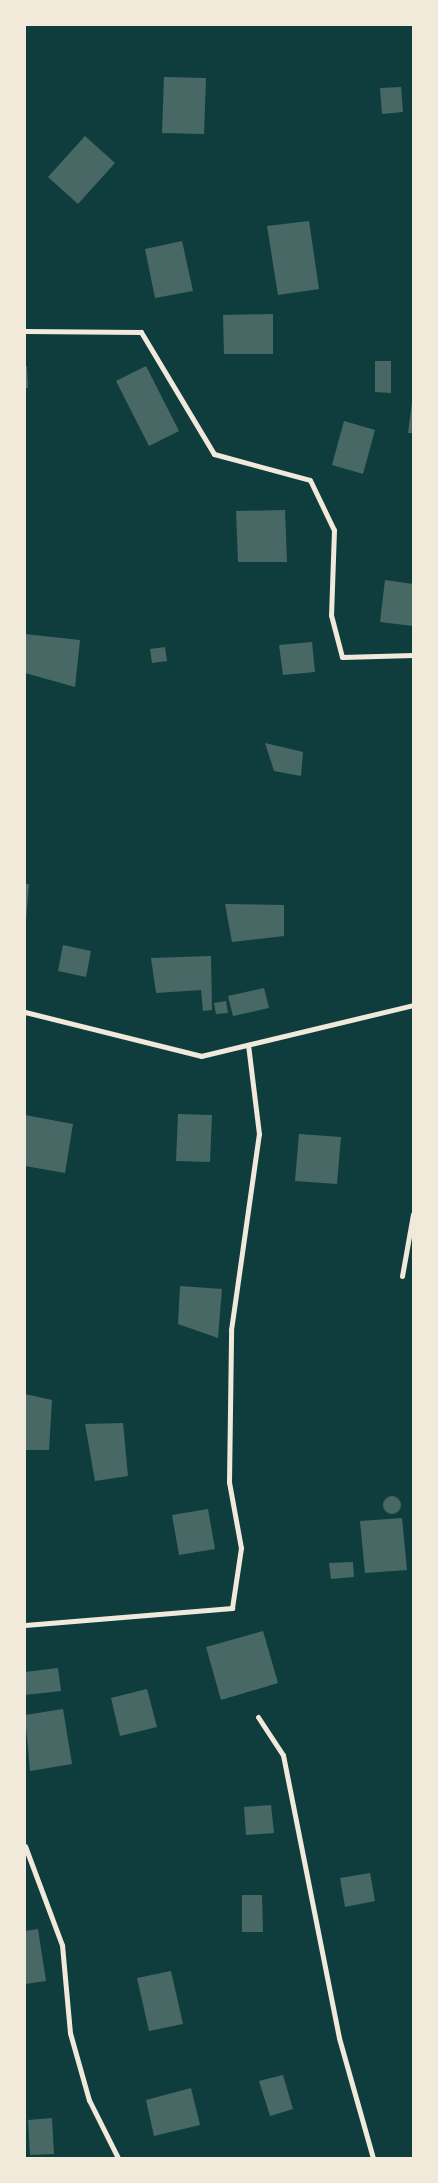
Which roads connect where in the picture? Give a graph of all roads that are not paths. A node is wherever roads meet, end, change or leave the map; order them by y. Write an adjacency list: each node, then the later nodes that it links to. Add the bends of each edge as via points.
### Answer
1 (25, 331): 2 (street, via 141,332 214,454 310,480 334,530 331,615 342,657)
2 (413, 655)
3 (413, 1005): 5 (street)
4 (25, 1012): 5 (street, via 202,1056)
5 (248, 1045): 8 (street, via 259,1134 231,1330 229,1482 241,1548 232,1608)
6 (413, 1214): 7 (street)
7 (402, 1276)
8 (25, 1625)
9 (258, 1717): 12 (street, via 283,1755 339,2038)
10 (25, 1846): 11 (street, via 62,1945 70,2033 89,2100)
11 (118, 2158)
12 (373, 2158)

